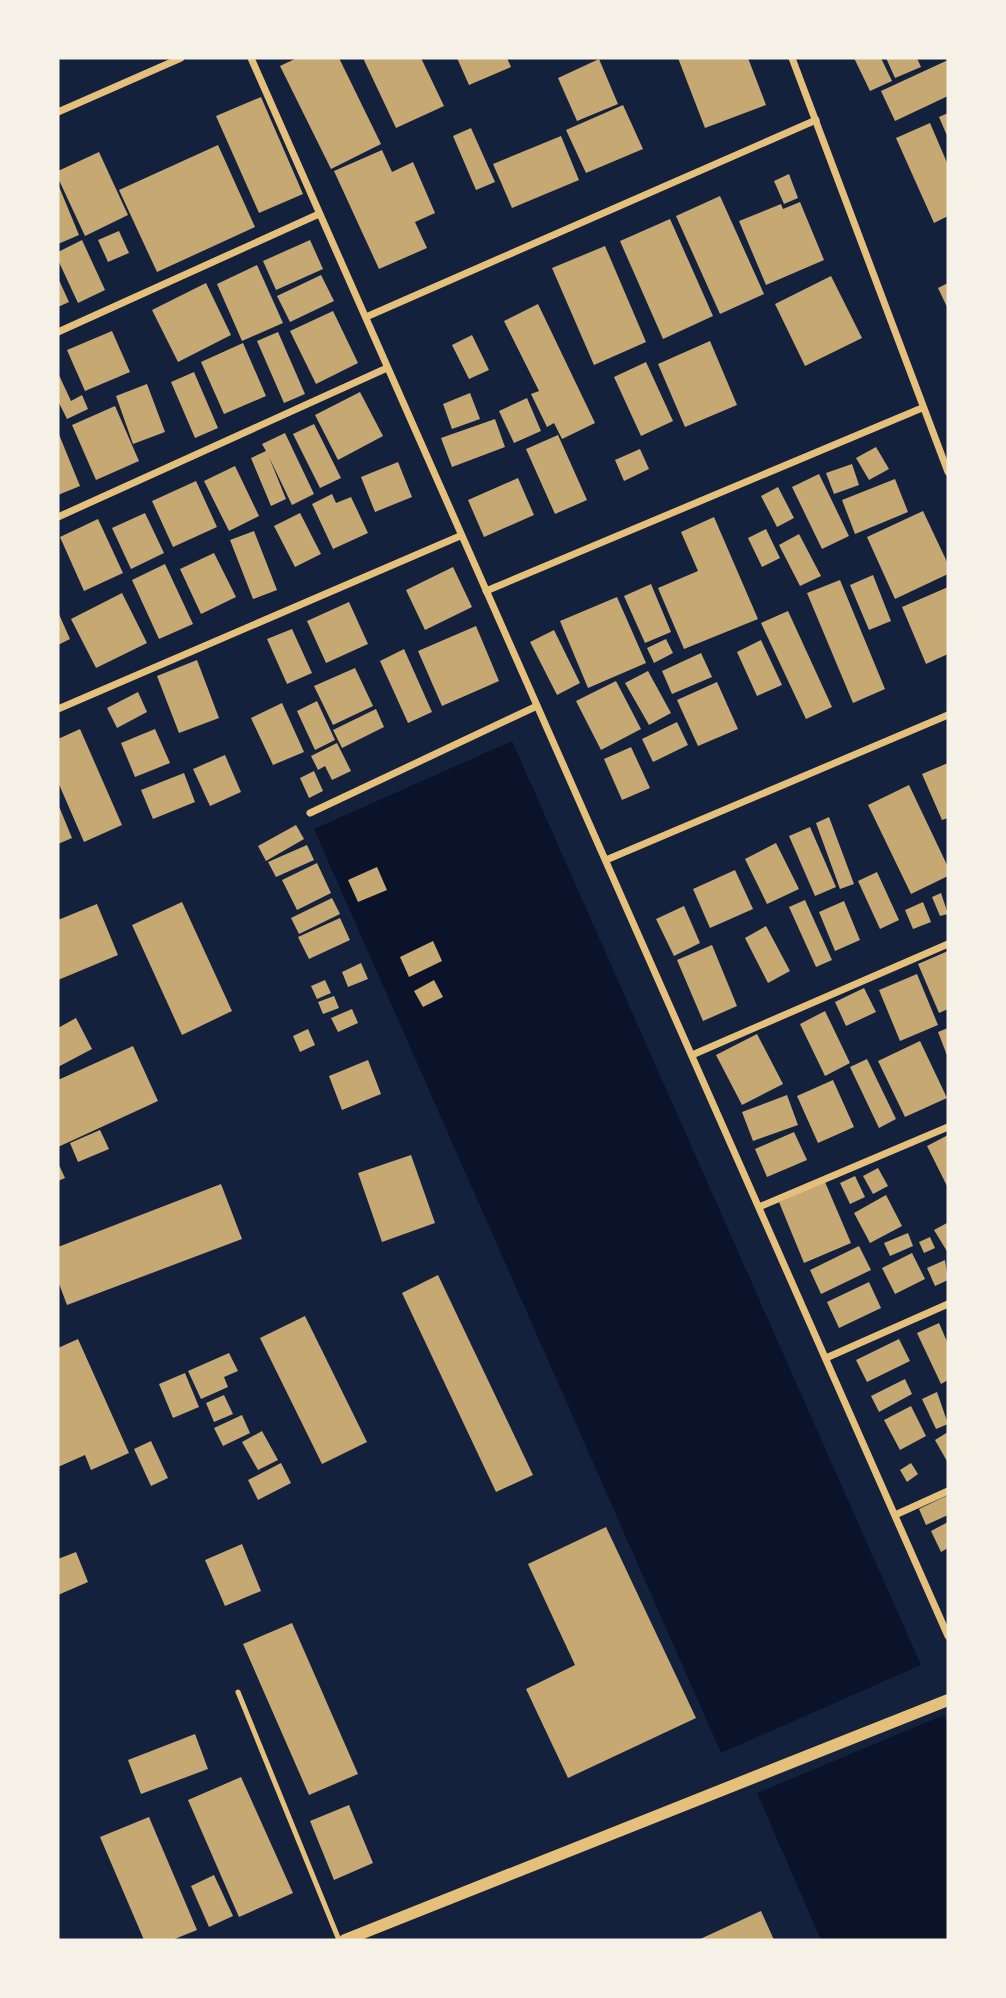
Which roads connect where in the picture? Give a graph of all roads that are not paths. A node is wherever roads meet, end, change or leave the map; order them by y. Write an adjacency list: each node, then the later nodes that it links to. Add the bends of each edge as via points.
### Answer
1 (181, 58): 4 (street)
2 (251, 58): 6 (street)
3 (792, 58): 5 (street)
4 (58, 112)
5 (816, 120): 7 (street); 10 (street)
6 (319, 214): 7 (street); 8 (street)
7 (366, 317): 9 (street)
8 (58, 331)
9 (387, 368): 12 (street); 13 (street)
10 (922, 408): 11 (street); 14 (street)
11 (948, 472)
12 (58, 517)
13 (460, 536): 14 (street); 16 (street)
14 (486, 592): 15 (street)
15 (537, 706): 18 (street); 19 (street)
16 (58, 709)
17 (948, 715): 19 (street)
18 (310, 813)
19 (606, 860): 21 (street)
20 (948, 944): 21 (street)
21 (692, 1055): 23 (street)
22 (948, 1127): 23 (street)
23 (759, 1207): 25 (street)
24 (948, 1304): 25 (street)
25 (826, 1358): 27 (street)
26 (948, 1491): 27 (street)
27 (895, 1515): 28 (street)
28 (948, 1636)
29 (238, 1692): 31 (lane)
30 (948, 1700): 32 (street)
31 (339, 1940)
32 (345, 1940)

